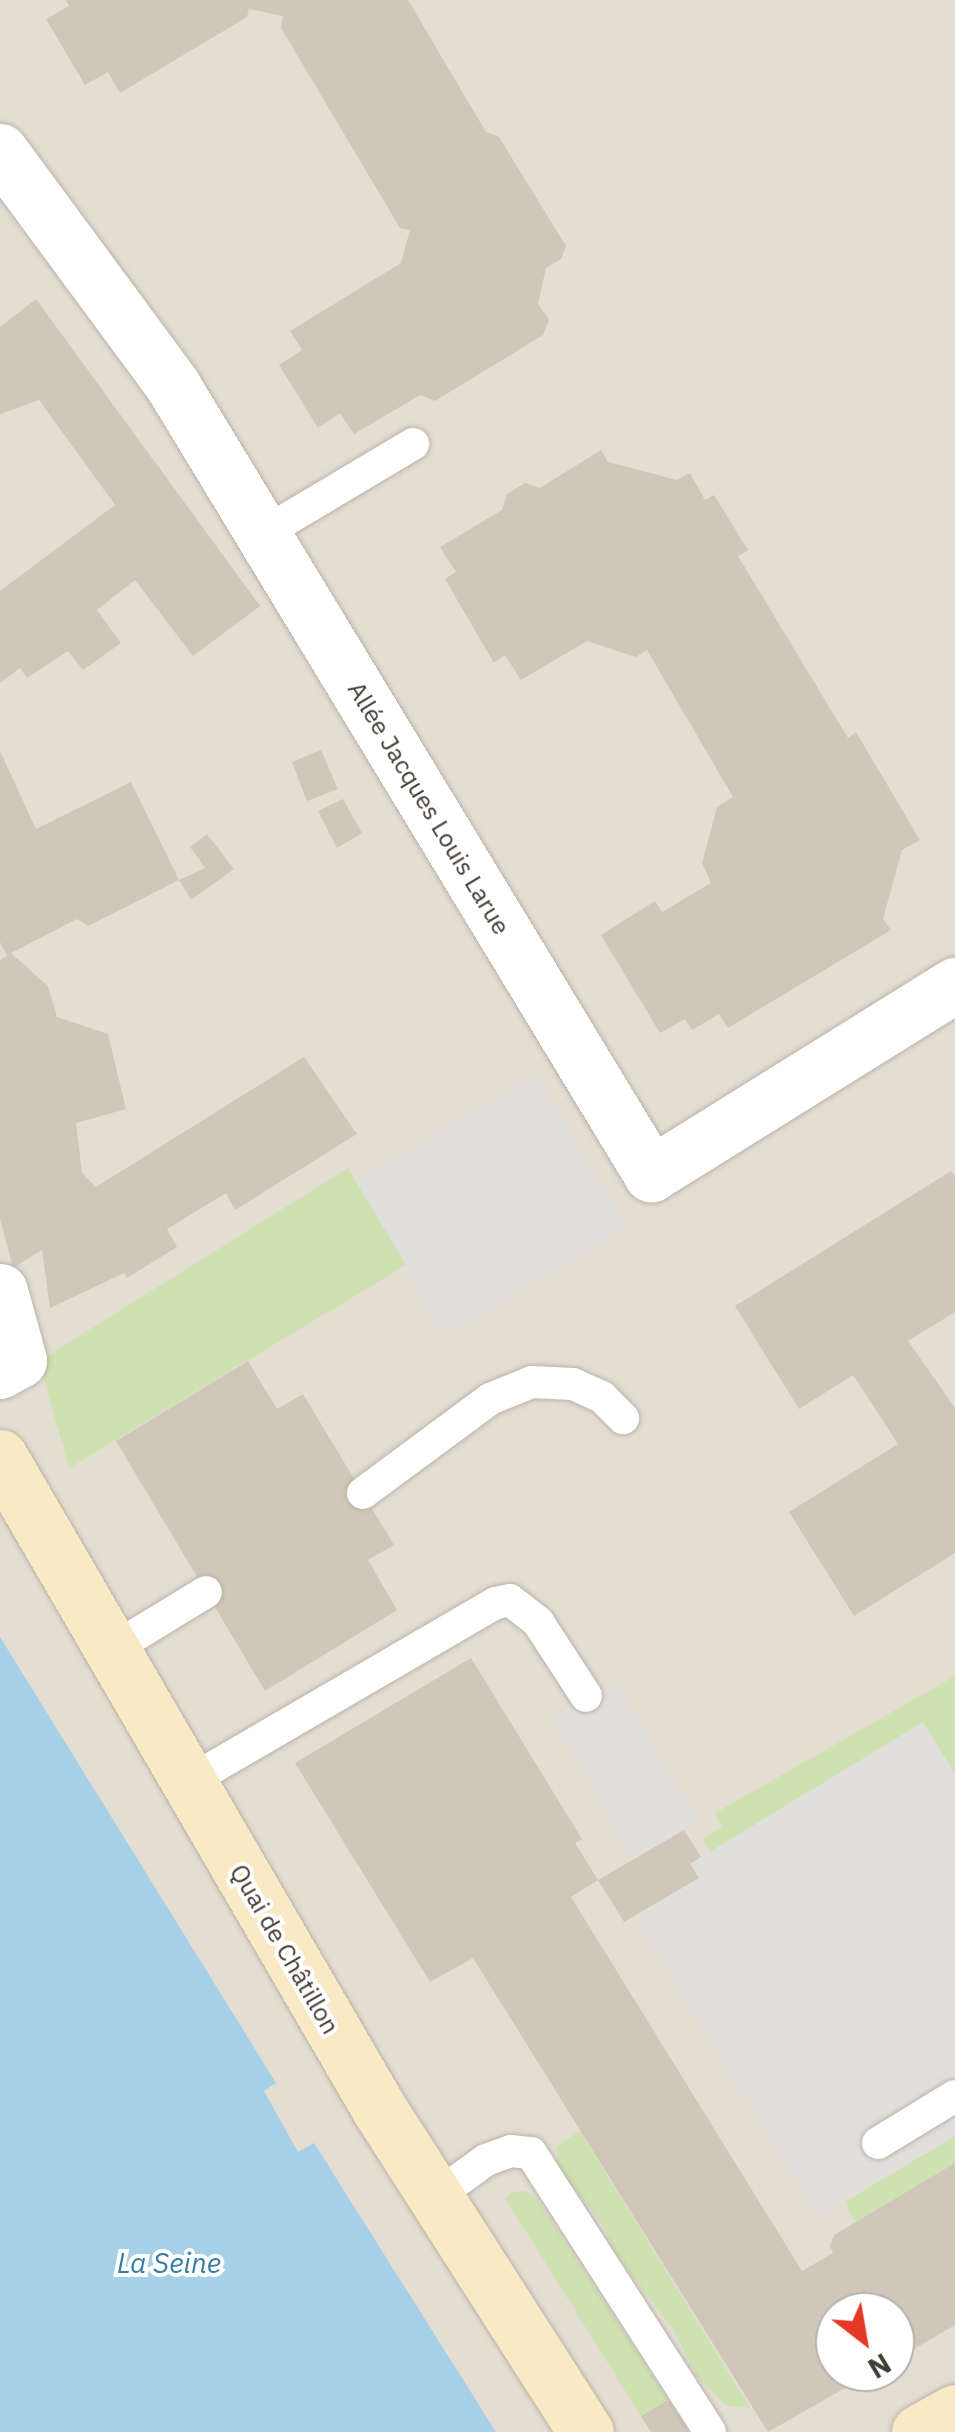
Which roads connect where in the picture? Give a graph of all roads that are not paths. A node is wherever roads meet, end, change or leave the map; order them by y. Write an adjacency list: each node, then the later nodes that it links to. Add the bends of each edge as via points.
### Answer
1 (0, 151): 3 (street, Allée Jacques Louis Larue, via 172,386)
2 (413, 444): 3 (lane)
3 (262, 534): 4 (street, Allée Jacques Louis Larue, via 652,1174)
4 (955, 985)
5 (0, 1291): 6 (street, via 20,1360)
6 (0, 1372)
7 (623, 1418): 9 (lane, via 602,1397 573,1384 532,1382 490,1398)
8 (0, 1457): 11 (main road, Quai de Châtillon)
9 (363, 1493)
10 (206, 1592): 11 (lane)
11 (111, 1650): 13 (main road, Quai de Châtillon)
12 (586, 1696): 13 (lane, via 538,1622 510,1600 496,1603)
13 (188, 1782): 16 (main road, Quai de Châtillon)
14 (955, 2096): 15 (lane)
15 (878, 2143)
16 (435, 2197): 18 (main road, Quai de Châtillon); 19 (lane, via 486,2160 511,2151 531,2154)
17 (955, 2412): 20 (main road)
18 (586, 2432)
19 (710, 2432)
20 (919, 2432)

